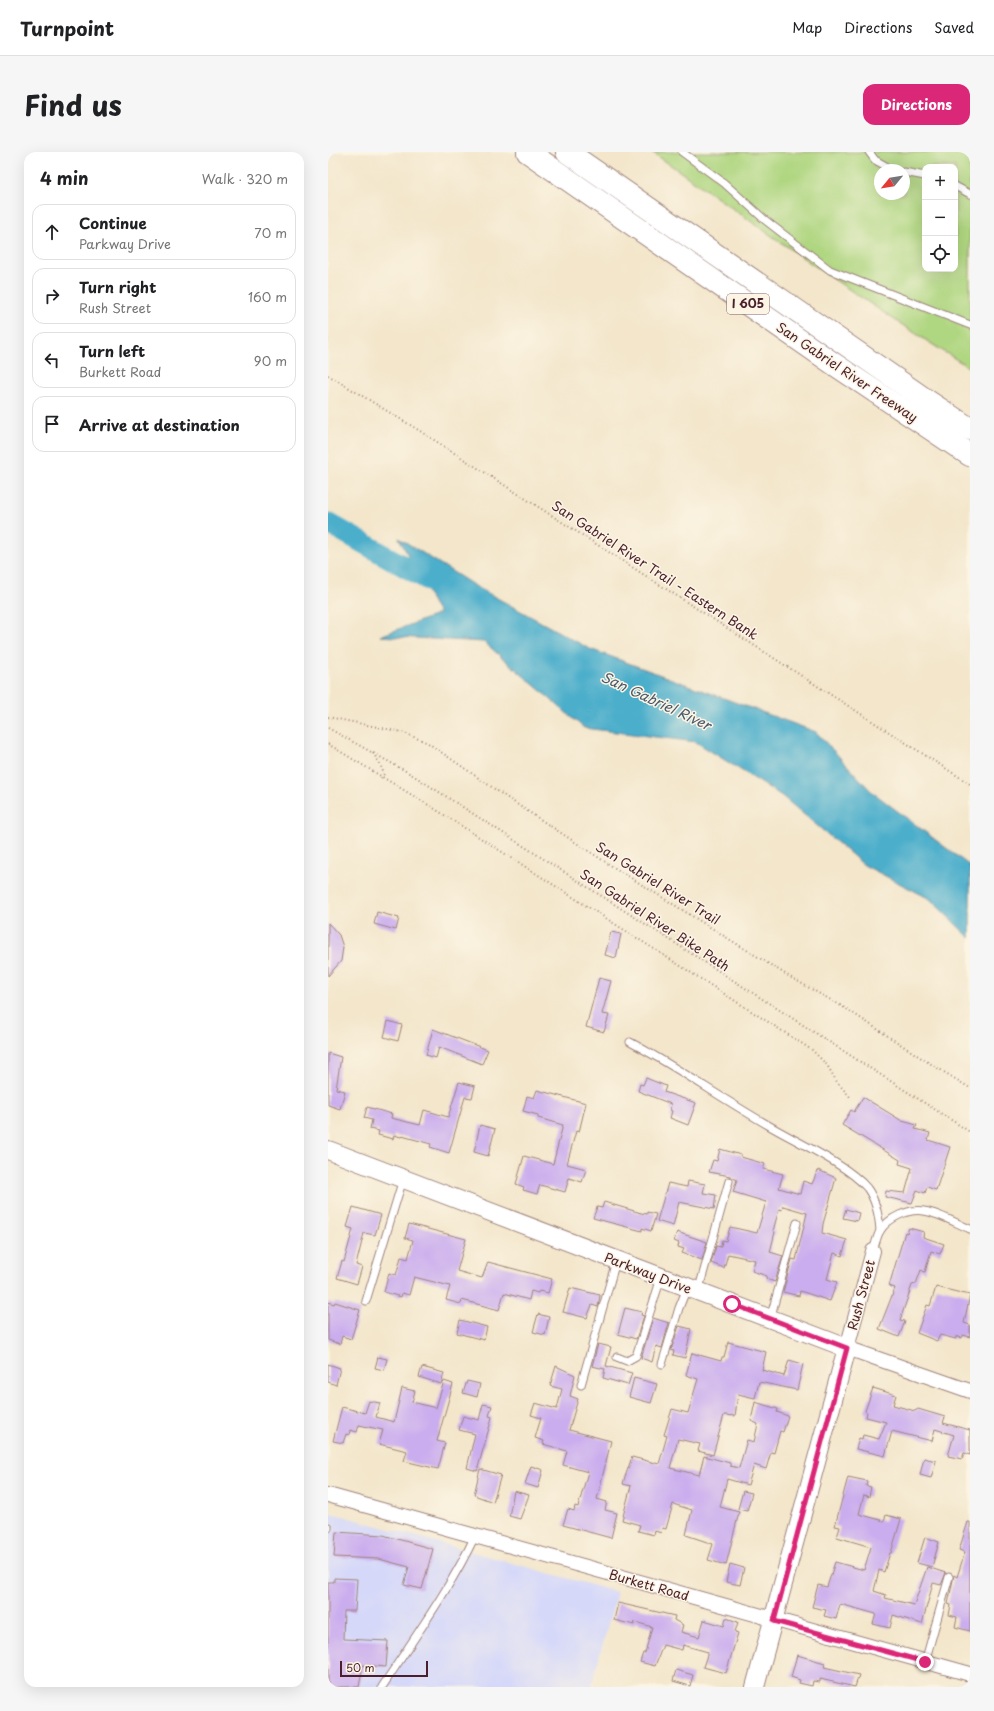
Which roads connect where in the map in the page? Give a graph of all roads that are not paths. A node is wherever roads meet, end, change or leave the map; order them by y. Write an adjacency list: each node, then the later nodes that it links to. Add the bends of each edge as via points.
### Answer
1 (528, 152): 16 (highway, San Gabriel River Freeway / I 605)
2 (555, 152): 15 (highway)
3 (566, 152): 14 (highway)
4 (591, 152): 13 (highway, I 605)
5 (682, 152): 12 (lane, via 724,182 765,220 830,270)
6 (869, 152): 7 (lane)
7 (882, 164)
8 (910, 173): 9 (lane)
9 (922, 175)
10 (958, 188): 11 (lane)
11 (970, 194)
12 (970, 325)
13 (970, 414)
14 (970, 429)
15 (970, 438)
16 (970, 455)
17 (630, 1042): 23 (lane, via 852,1173 867,1189 875,1204 880,1218)
18 (328, 1150): 19 (street, Parkway Drive)
19 (403, 1179): 25 (street, Parkway Drive); 28 (lane)
20 (729, 1181): 27 (lane)
21 (797, 1223): 29 (lane)
22 (970, 1229): 23 (lane, via 924,1211 903,1214 890,1220)
23 (880, 1231): 24 (lane)
24 (872, 1251): 30 (street, Rush Street)
25 (616, 1260): 26 (street, Parkway Drive); 33 (lane)
26 (661, 1278): 27 (street, Parkway Drive); 31 (lane, via 636,1356 627,1361)
27 (693, 1290): 29 (street, Parkway Drive); 32 (lane, via 679,1308)
28 (366, 1302)
29 (770, 1319): 30 (street, Parkway Drive)
30 (847, 1348): 34 (street, Parkway Drive); 38 (street, Rush Street)
31 (617, 1357)
32 (662, 1364)
33 (581, 1385)
34 (970, 1391)
35 (328, 1495): 36 (street, Burkett Road)
36 (475, 1536): 38 (street, Burkett Road); 41 (lane, via 443,1593)
37 (949, 1577): 39 (lane)
38 (774, 1621): 39 (street, Burkett Road); 42 (street, Rush Street)
39 (925, 1662): 40 (street, Burkett Road)
40 (970, 1674)
41 (382, 1687)
42 (755, 1687)

